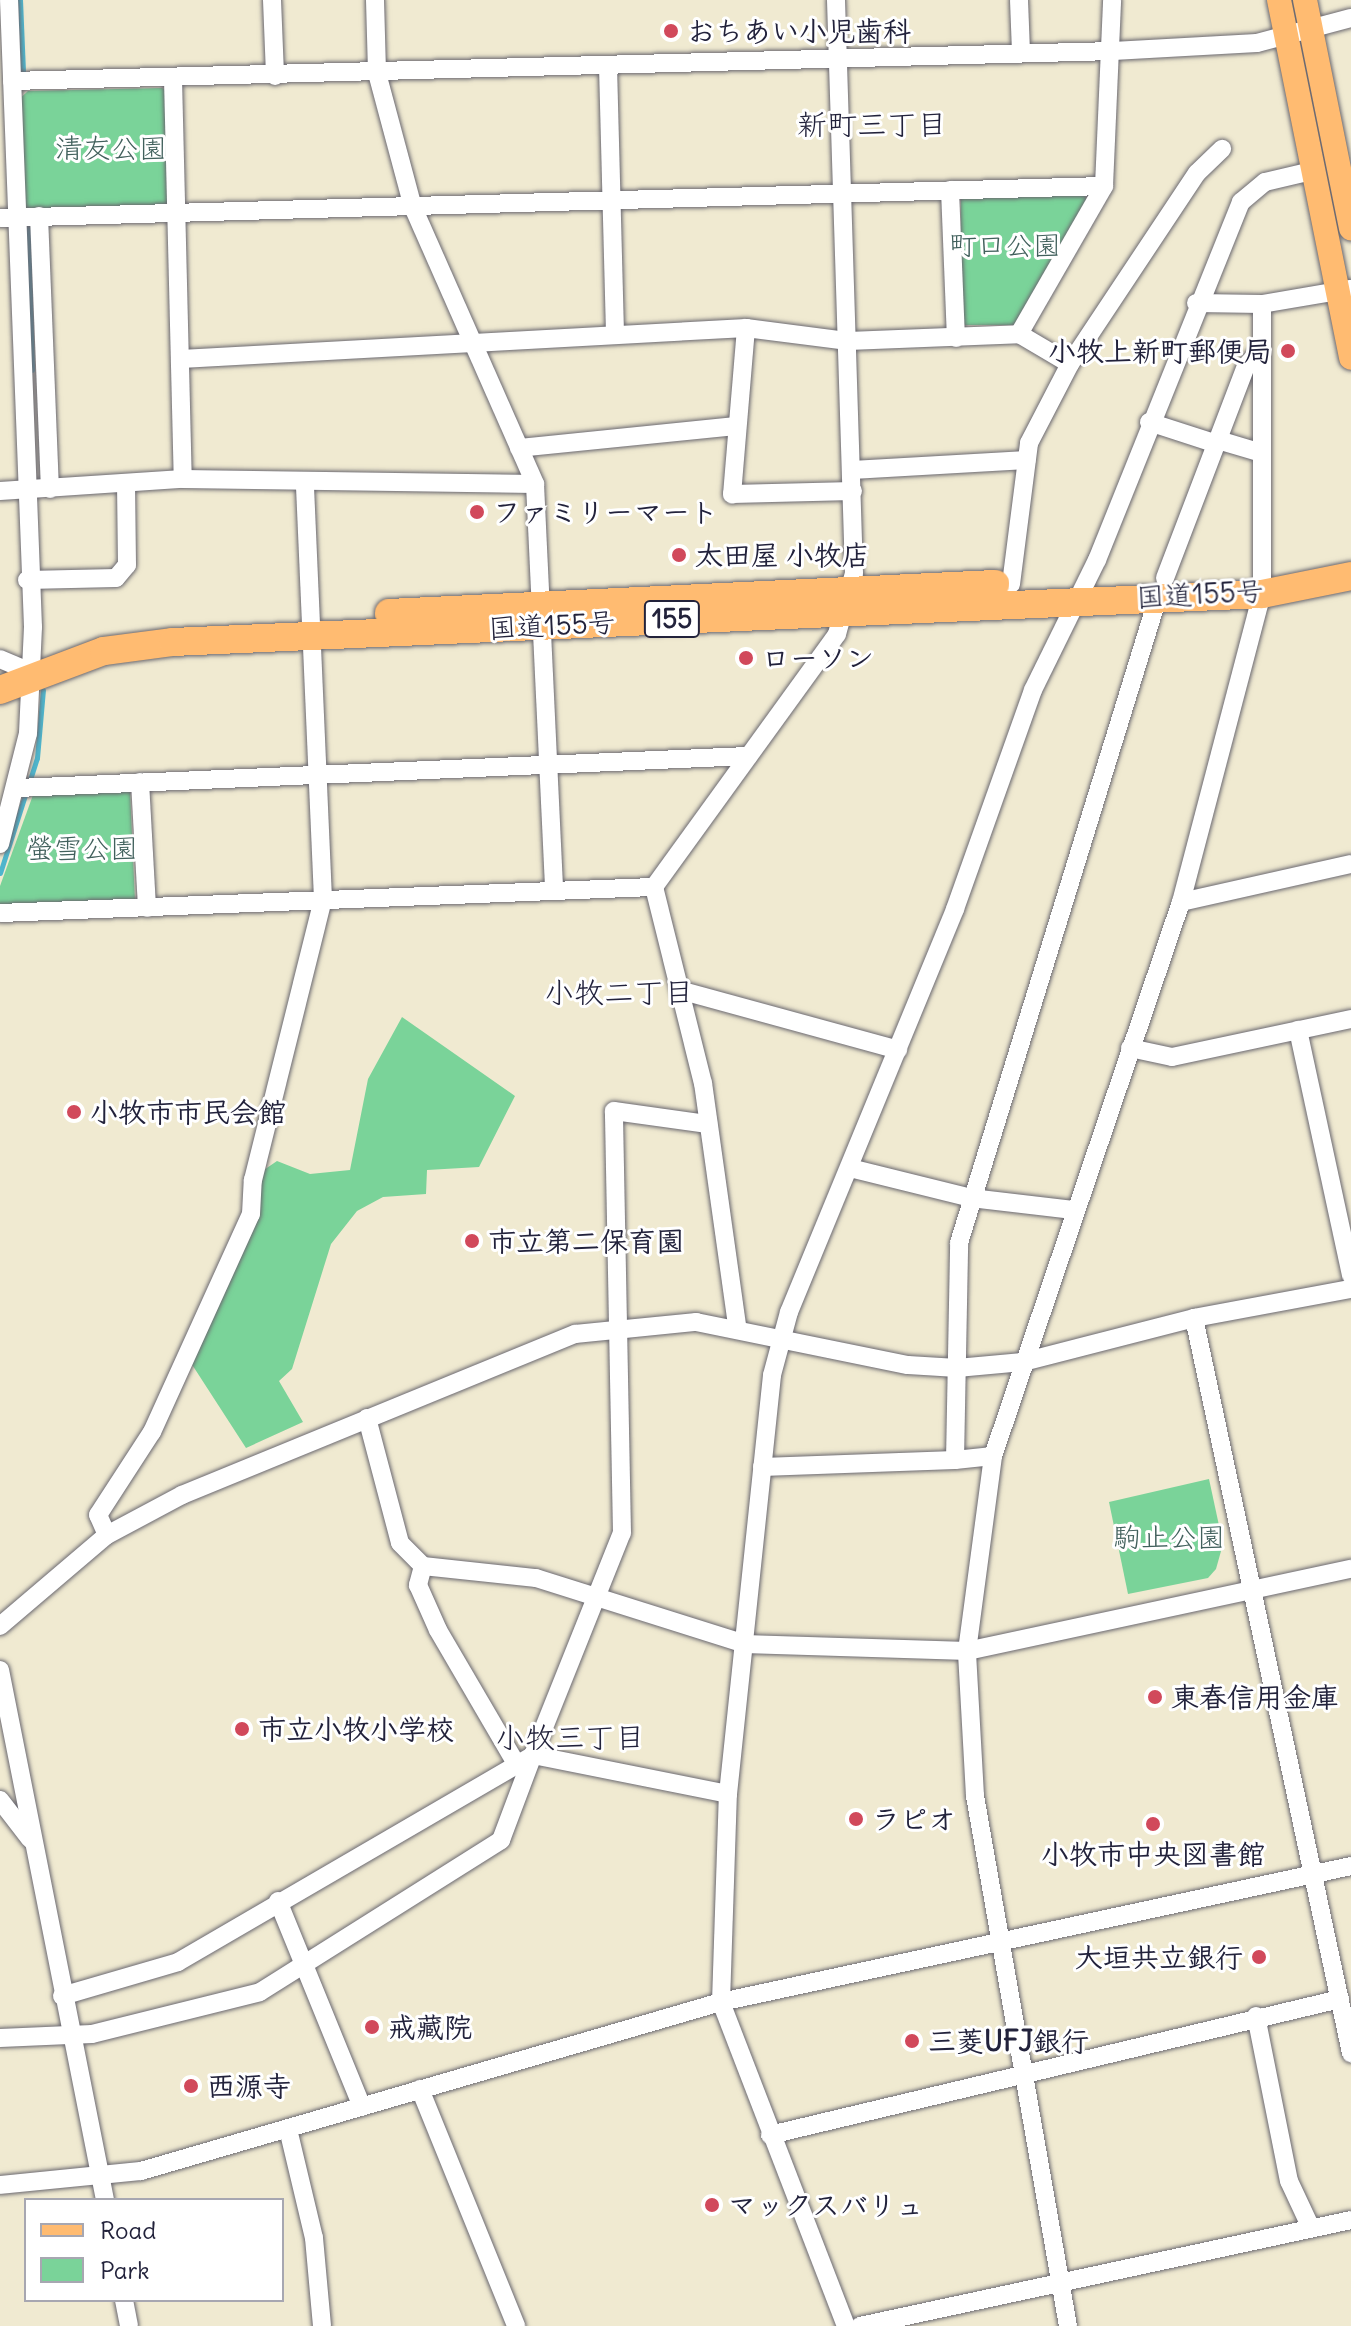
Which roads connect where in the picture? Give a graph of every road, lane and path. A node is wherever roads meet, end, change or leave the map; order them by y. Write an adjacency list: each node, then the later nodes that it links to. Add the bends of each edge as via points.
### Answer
1 (9, 0): 19 (street)
2 (272, 0): 17 (street)
3 (375, 0): 16 (street)
4 (836, 0): 14 (street)
5 (1019, 0): 13 (street)
6 (1112, 0): 12 (street)
7 (1279, 0): 11 (main road)
8 (1305, 0): 10 (main road)
9 (1351, 18): 10 (street)
10 (1310, 26): 11 (street); 30 (main road)
11 (1285, 33): 12 (street, via 1257,43); 21 (main road)
12 (1113, 51): 13 (street); 22 (street)
13 (1021, 53): 14 (street)
14 (837, 58): 15 (street); 24 (street)
15 (608, 66): 16 (street); 25 (street)
16 (377, 73): 17 (street); 26 (street)
17 (275, 76): 18 (street)
18 (173, 79): 19 (street); 27 (street)
19 (8, 86): 29 (street)
20 (1222, 149): 45 (street, via 1197,173)
21 (1312, 171): 31 (main road); 32 (street, via 1265,182 1241,202)
22 (1104, 186): 23 (street); 36 (street)
23 (950, 190): 24 (street); 37 (street)
24 (841, 192): 25 (street); 39 (street)
25 (611, 199): 26 (street); 35 (street)
26 (413, 207): 27 (street); 38 (street)
27 (178, 212): 28 (street); 44 (street)
28 (39, 216): 29 (street); 57 (street)
29 (7, 217): 41 (street)
30 (1351, 228)
31 (1344, 291): 33 (street); 43 (main road)
32 (1196, 303): 33 (street); 46 (street)
33 (1262, 304): 40 (street)
34 (746, 328): 35 (street); 39 (street); 47 (street)
35 (615, 334): 38 (street)
36 (1019, 334): 37 (street); 45 (street)
37 (956, 338): 39 (street)
38 (472, 340): 44 (street); 49 (street)
39 (848, 341): 52 (street)
40 (1262, 349): 48 (street, via 1246,366); 50 (street)
41 (20, 356): 42 (street); 58 (street)
42 (0, 357)
43 (1351, 358)
44 (181, 359): 53 (street)
45 (1070, 364): 51 (street)
46 (1149, 422): 48 (street); 67 (street)
47 (737, 426): 49 (street); 60 (street, via 732,494)
48 (1217, 442): 50 (street); 66 (street)
49 (519, 448): 56 (street)
50 (1262, 453): 65 (street)
51 (1027, 460): 52 (street); 64 (street)
52 (852, 470): 60 (street)
53 (183, 479): 54 (street); 55 (street)
54 (305, 481): 56 (street); 70 (street)
55 (126, 483): 57 (street); 63 (street, via 127,565 116,578)
56 (535, 484): 69 (street)
57 (50, 489): 58 (street)
58 (25, 490): 59 (street); 63 (street)
59 (0, 491)
60 (853, 491): 68 (street)
61 (1351, 556): 65 (highway, 国道155号 / 155)
62 (1351, 576): 65 (highway, 国道155号 / 155)
63 (27, 580): 71 (street)
64 (1011, 584): 67 (highway, 国道155号 / 155); 68 (highway, 国道155号 / 155)
65 (1262, 584): 66 (highway, 国道155号 / 155); 83 (street)
66 (1161, 588): 67 (highway, 国道155号 / 155); 93 (street)
67 (1081, 591): 68 (highway, 国道155号 / 155); 90 (street, via 1033,690)
68 (849, 600): 69 (highway, 国道155号 / 155); 73 (street)
69 (543, 615): 70 (highway, 国道155号 / 155); 74 (street)
70 (312, 626): 71 (highway, 国道155号 / 155, via 102,632); 75 (street)
71 (15, 663): 72 (highway, 国道155号 / 155); 77 (street)
72 (0, 690)
73 (748, 756): 74 (street); 80 (street)
74 (550, 763): 75 (street); 81 (street)
75 (319, 775): 76 (street); 82 (street)
76 (140, 782): 77 (street); 84 (street)
77 (26, 788): 78 (street)
78 (0, 844)
79 (1351, 864): 83 (street)
80 (654, 887): 81 (street); 86 (street)
81 (554, 890): 82 (street)
82 (323, 899): 84 (street); 107 (street, via 253,1180 251,1214 152,1432 98,1515)
83 (1181, 902): 89 (street)
84 (147, 908): 85 (street)
85 (0, 913)
86 (683, 991): 90 (street); 91 (street)
87 (1351, 1019): 88 (street)
88 (1298, 1030): 89 (street, via 1172,1057); 95 (street)
89 (1130, 1048): 94 (street)
90 (898, 1050): 92 (street)
91 (708, 1124): 98 (street, via 614,1111); 99 (street)
92 (850, 1168): 93 (street); 100 (street)
93 (971, 1198): 94 (street); 102 (street, via 959,1243)
94 (1073, 1210): 101 (street)
95 (1351, 1275)
96 (1351, 1289): 97 (street)
97 (1194, 1318): 101 (street); 110 (street)
98 (616, 1324): 99 (street); 103 (street, via 535,1345); 111 (street, via 622,1533)
99 (737, 1326): 100 (street)
100 (781, 1338): 102 (street, via 908,1365); 106 (street)
101 (1023, 1362): 102 (street); 104 (street)
102 (957, 1368): 105 (street)
103 (367, 1418): 107 (street, via 182,1495); 108 (street, via 400,1543)
104 (993, 1456): 105 (street); 114 (street)
105 (955, 1460): 106 (street)
106 (762, 1467): 113 (street)
107 (107, 1535): 112 (street)
108 (423, 1566): 111 (street, via 506,1572); 116 (street, via 418,1585 438,1630)
109 (1351, 1569): 110 (street)
110 (1253, 1592): 114 (street); 121 (street)
111 (596, 1601): 113 (street); 116 (street)
112 (0, 1626)
113 (745, 1644): 114 (street); 117 (street)
114 (967, 1651): 123 (street, via 975,1796)
115 (0, 1670): 119 (street)
116 (524, 1758): 117 (street); 122 (street); 124 (street, via 501,1840)
117 (728, 1794): 127 (street)
118 (0, 1800): 119 (street)
119 (33, 1843): 125 (street)
120 (1351, 1866): 121 (street)
121 (1313, 1874): 123 (street); 126 (street)
122 (278, 1901): 124 (street); 125 (street, via 178,1962)
123 (1000, 1941): 127 (street); 132 (street)
124 (307, 1965): 129 (street, via 260,1992); 134 (street)
125 (62, 1996): 129 (street)
126 (1340, 1999): 128 (street); 131 (street)
127 (721, 2002): 133 (street); 136 (street)
128 (1256, 2016): 132 (street, via 1185,2040); 141 (street, via 1289,2181)
129 (71, 2036): 130 (street); 137 (street)
130 (0, 2038)
131 (1351, 2053)
132 (1023, 2073): 136 (street); 142 (street)
133 (420, 2089): 134 (street); 146 (street)
134 (362, 2107): 135 (street)
135 (288, 2129): 137 (street); 145 (street, via 314,2238)
136 (770, 2135): 147 (street)
137 (101, 2177): 138 (street); 139 (street)
138 (0, 2185)
139 (105, 2198)
140 (1351, 2220): 141 (street)
141 (1311, 2228): 142 (street)
142 (1060, 2279): 148 (street); 149 (street)
143 (124, 2302): 144 (street)
144 (129, 2326)
145 (322, 2326)
146 (516, 2326)
147 (846, 2326)
148 (860, 2326)
149 (1068, 2326)

